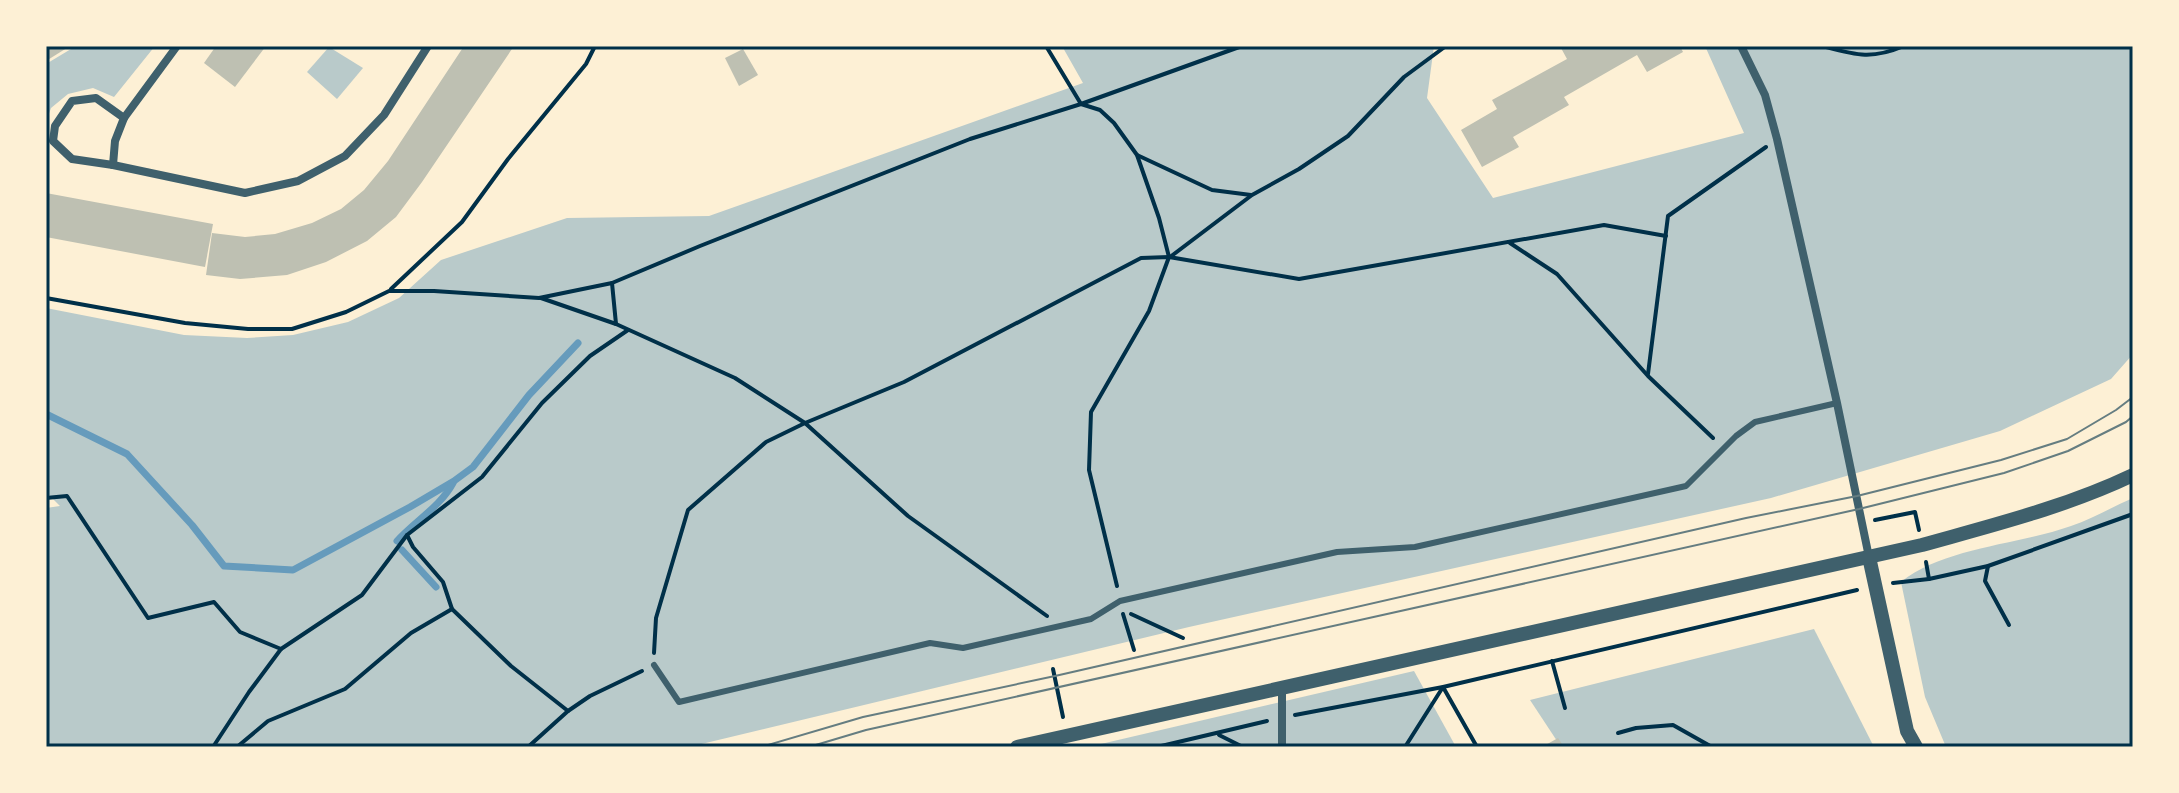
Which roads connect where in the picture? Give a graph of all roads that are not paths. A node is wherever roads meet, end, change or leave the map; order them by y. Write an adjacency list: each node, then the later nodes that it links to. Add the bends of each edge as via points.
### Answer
1 (177, 46): 4 (street)
2 (428, 46): 5 (street, via 384,115 345,156 298,181 245,193)
3 (1741, 46): 6 (street, via 1765,95 1777,139)
4 (124, 118): 5 (street); 5 (street, via 96,98 84,99 72,101 55,126 53,141 72,159)
5 (113, 165)
6 (1837, 403): 8 (street); 9 (lane, via 1755,422 1686,486 1415,547 1337,552 1120,601 1091,619 963,648 930,643 679,702)
7 (2133, 475): 8 (street, via 2021,518)
8 (1869, 557): 10 (street); 14 (street, via 1907,731)
9 (654, 665)
10 (1282, 688): 11 (street); 13 (street)
11 (1041, 744): 12 (street)
12 (1017, 747)
13 (1282, 747)
14 (1916, 747)

